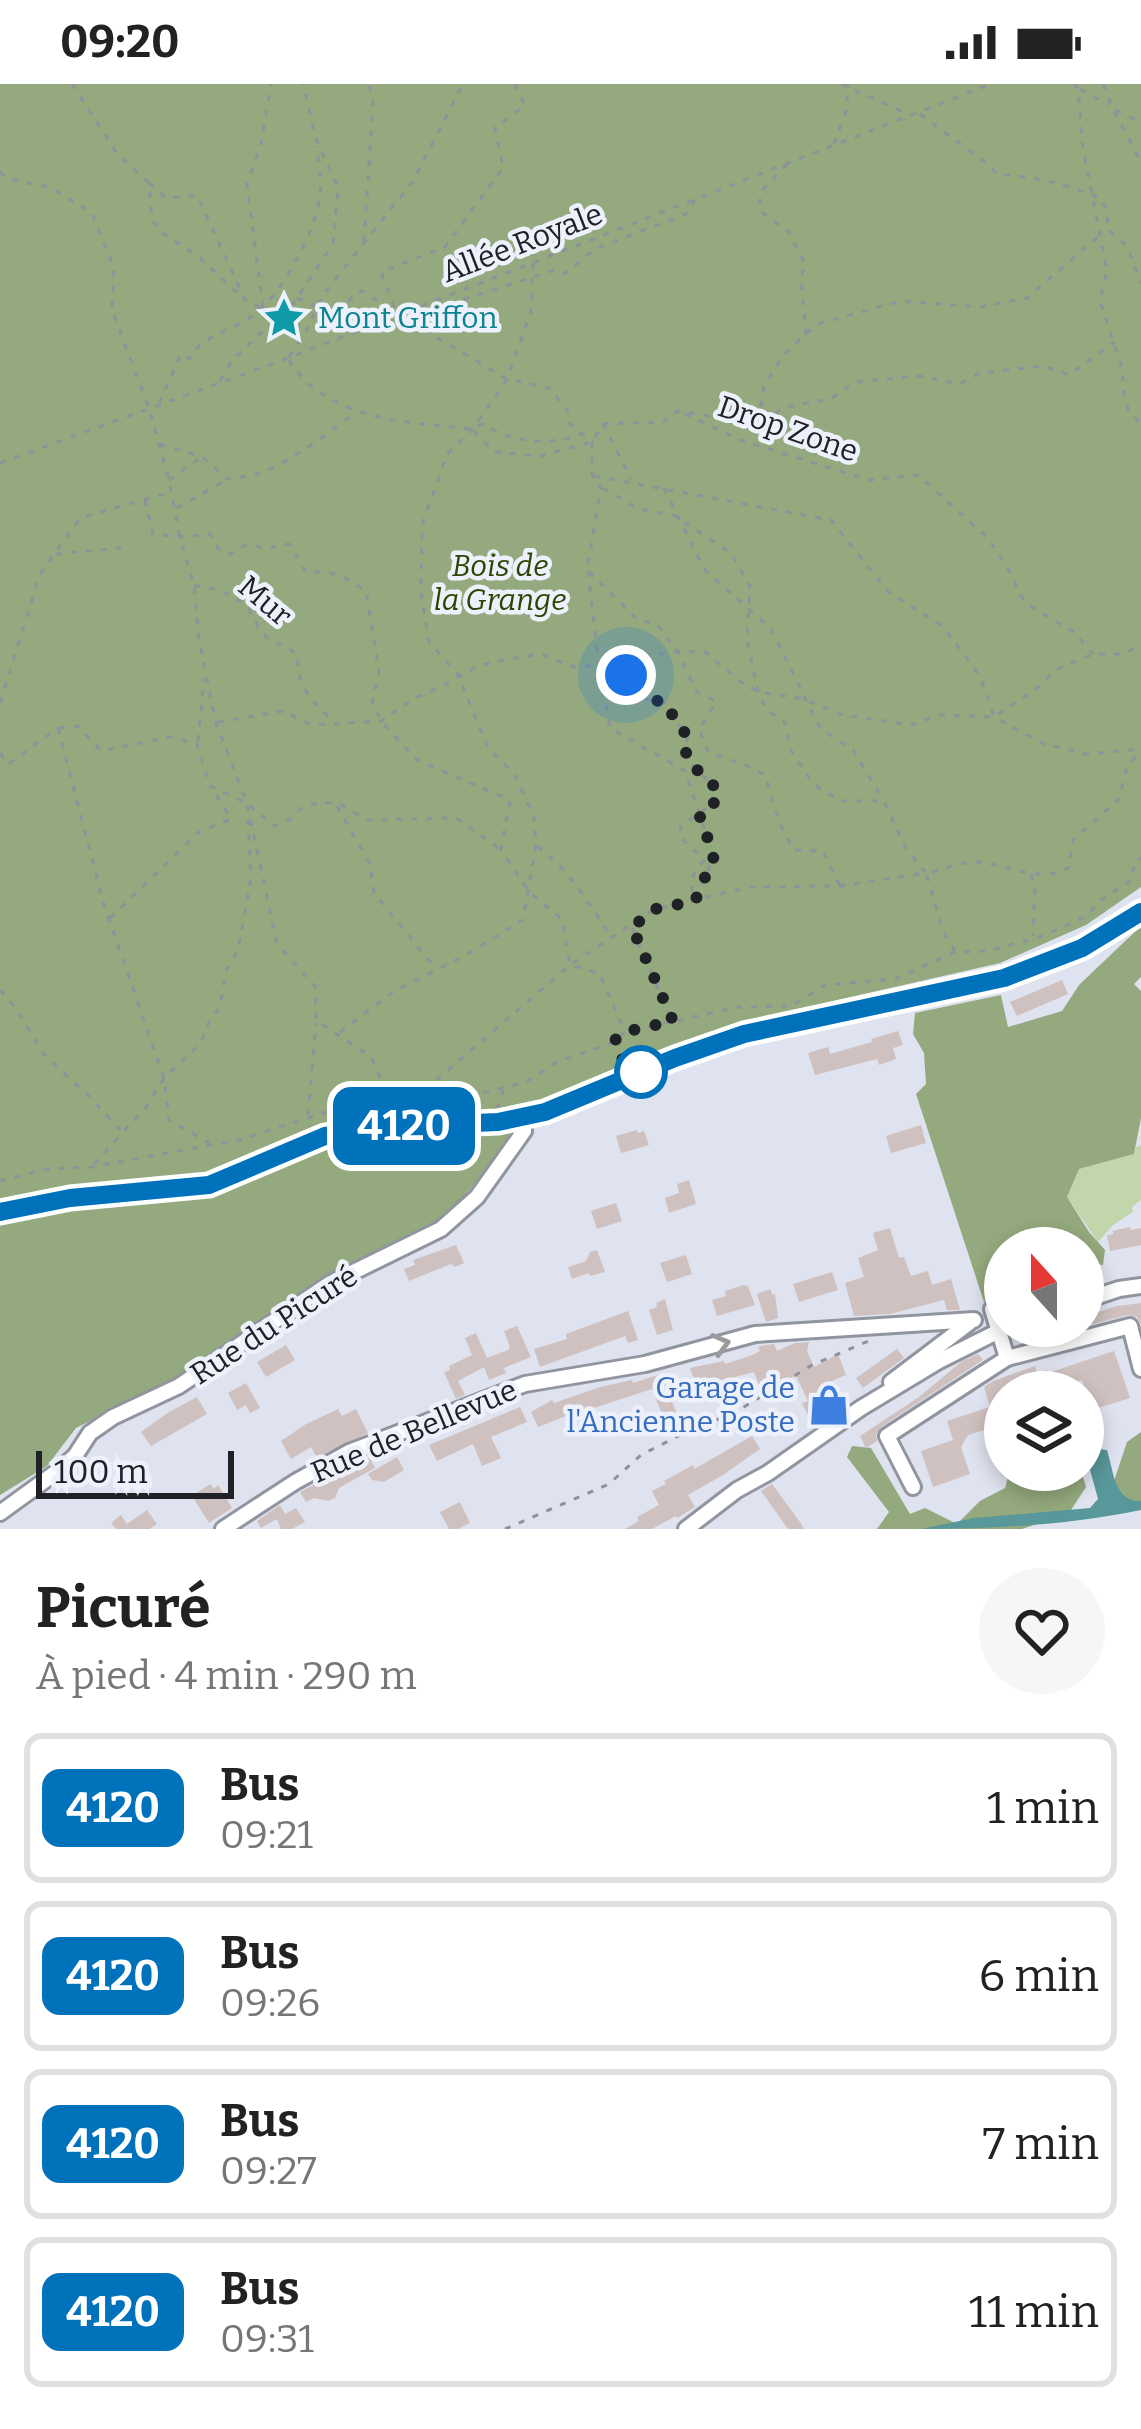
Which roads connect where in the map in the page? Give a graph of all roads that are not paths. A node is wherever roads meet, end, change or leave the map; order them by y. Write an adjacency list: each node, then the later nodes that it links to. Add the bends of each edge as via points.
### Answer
1 (1141, 912): 2 (street, via 1082,948 1004,978 744,1034)
2 (517, 1119): 3 (street, via 325,1136 209,1185); 17 (street, Rue du Picuré, via 524,1131 477,1197 441,1229 329,1284 179,1386 113,1417)
3 (0, 1213)
4 (1141, 1286): 5 (street)
5 (1119, 1288): 6 (street); 7 (street)
6 (1104, 1289)
7 (1104, 1293)
8 (984, 1314): 9 (street)
9 (974, 1320): 10 (street); 15 (street); 18 (street, Rue de Bellevue, one-way to 9, via 350,1452 525,1384 755,1334)
10 (984, 1325)
11 (984, 1339): 15 (street)
12 (1003, 1347): 13 (street)
13 (1007, 1358): 14 (street, via 1130,1326); 16 (street, via 887,1436)
14 (1141, 1369)
15 (861, 1408): 19 (street)
16 (914, 1487)
17 (0, 1513)
18 (223, 1529)
19 (686, 1529)

